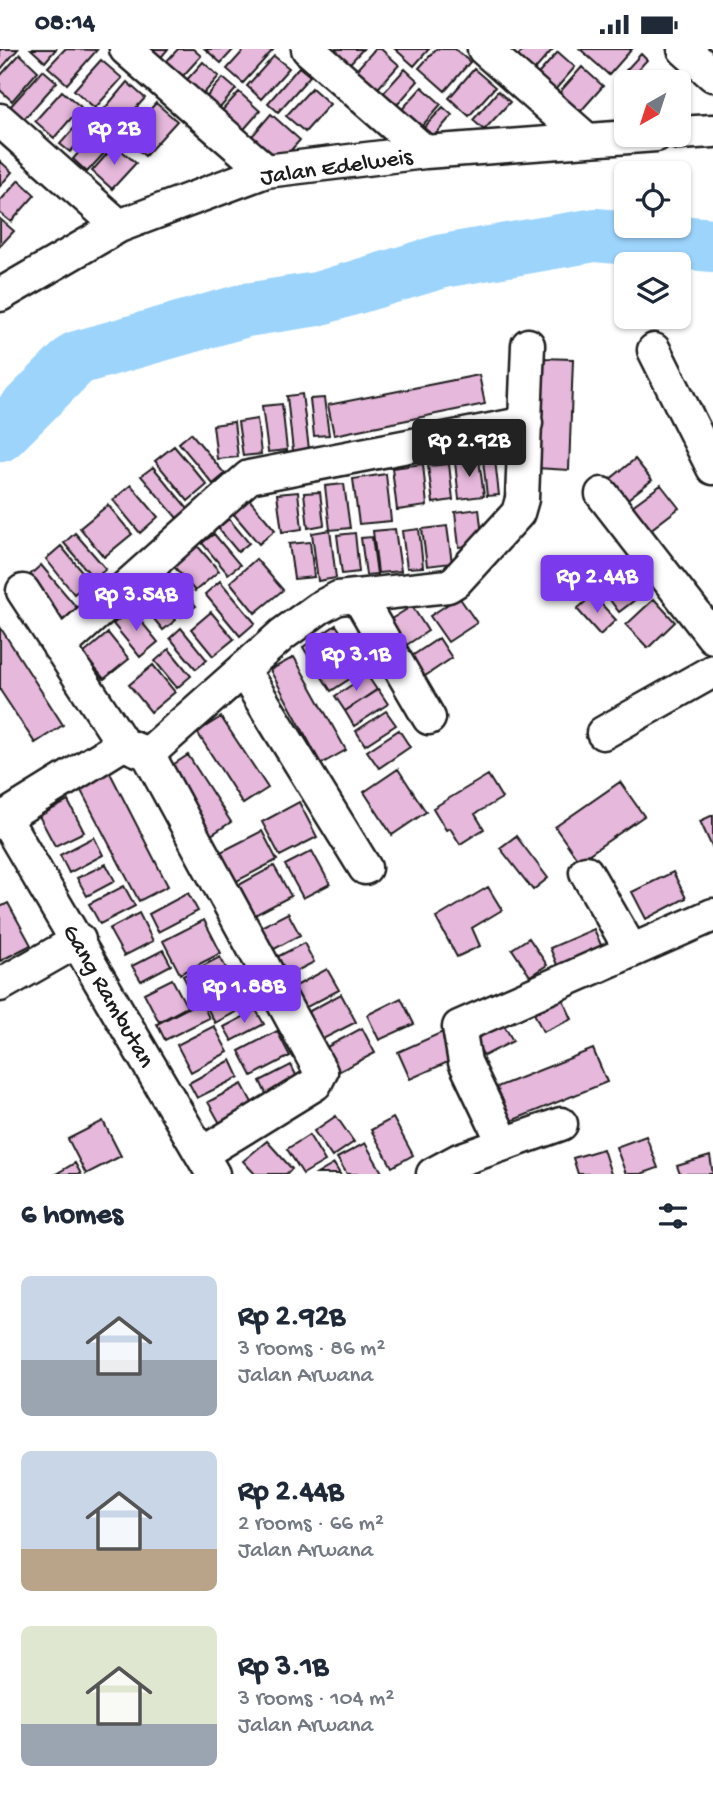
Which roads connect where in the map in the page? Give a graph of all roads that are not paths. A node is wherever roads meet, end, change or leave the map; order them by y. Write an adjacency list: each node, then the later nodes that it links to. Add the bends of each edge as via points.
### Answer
1 (126, 49): 12 (street)
2 (308, 49): 11 (street)
3 (484, 49): 10 (street)
4 (684, 49): 5 (street)
5 (713, 75)
6 (0, 120): 13 (street)
7 (713, 131): 8 (street)
8 (691, 132)
9 (614, 137): 10 (street, Jalan Edelweis)
10 (586, 139): 11 (street, Jalan Edelweis)
11 (425, 152): 12 (street, Jalan Edelweis)
12 (266, 171): 13 (street, Jalan Edelweis)
13 (120, 226): 14 (street, Jalan Edelweis)
14 (0, 295)
15 (528, 345): 17 (street)
16 (654, 350): 18 (street)
17 (526, 423): 21 (street, via 518,513 456,581 448,586); 23 (street, via 249,477)
18 (713, 468)
19 (601, 494): 22 (street)
20 (23, 591): 23 (street)
21 (358, 596): 24 (street, via 338,598 319,608); 26 (street)
22 (713, 637)
23 (59, 647): 28 (street)
24 (243, 670): 28 (street); 30 (street)
25 (713, 671): 27 (street)
26 (429, 718)
27 (603, 733)
28 (135, 749): 29 (street); 38 (street, via 321,1072 315,1084)
29 (2, 818): 33 (street, Gang Rambutan)
30 (365, 868)
31 (586, 872): 34 (street)
32 (713, 915): 34 (street)
33 (79, 940): 35 (street); 38 (street, Gang Rambutan)
34 (631, 950): 37 (street, via 458,1027 465,1062)
35 (0, 985)
36 (561, 1124): 37 (street)
37 (504, 1144): 39 (street)
38 (208, 1164)
39 (433, 1174)

